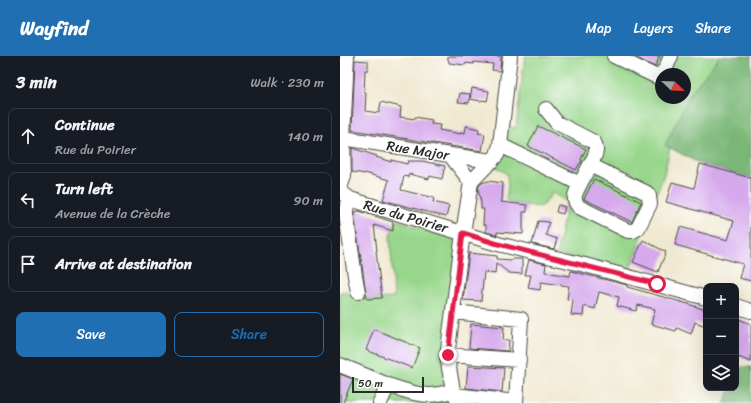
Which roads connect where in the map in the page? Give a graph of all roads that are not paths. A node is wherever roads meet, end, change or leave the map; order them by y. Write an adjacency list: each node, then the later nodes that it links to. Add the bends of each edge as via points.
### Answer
1 (347, 56): 6 (street)
2 (510, 56): 7 (street)
3 (614, 56): 4 (street, via 657,77 665,70)
4 (671, 56)
5 (546, 109): 10 (street, via 557,123 594,142 596,151)
6 (343, 138): 8 (street, Rue Major); 13 (street, via 344,176)
7 (500, 145): 9 (street); 12 (street)
8 (450, 155): 9 (street, Rue Major); 11 (street)
9 (492, 161): 11 (street)
10 (590, 165): 12 (street); 12 (street, via 647,193 650,204 638,228 628,231 578,207 574,197)
11 (471, 182): 15 (street)
12 (580, 184)
13 (340, 188)
14 (345, 195): 15 (street, Rue du Poirier); 16 (street)
15 (463, 233): 17 (street, Rue du Poirier); 20 (street)
16 (358, 292)
17 (703, 297)
18 (739, 307): 19 (street)
19 (751, 311)
20 (453, 312): 21 (street); 22 (street, via 522,319)
21 (448, 355): 22 (street); 25 (street)
22 (519, 360): 25 (street, via 516,402)
23 (340, 365): 24 (street)
24 (388, 385): 25 (street, via 415,394); 26 (street)
25 (455, 396)
26 (380, 403)

